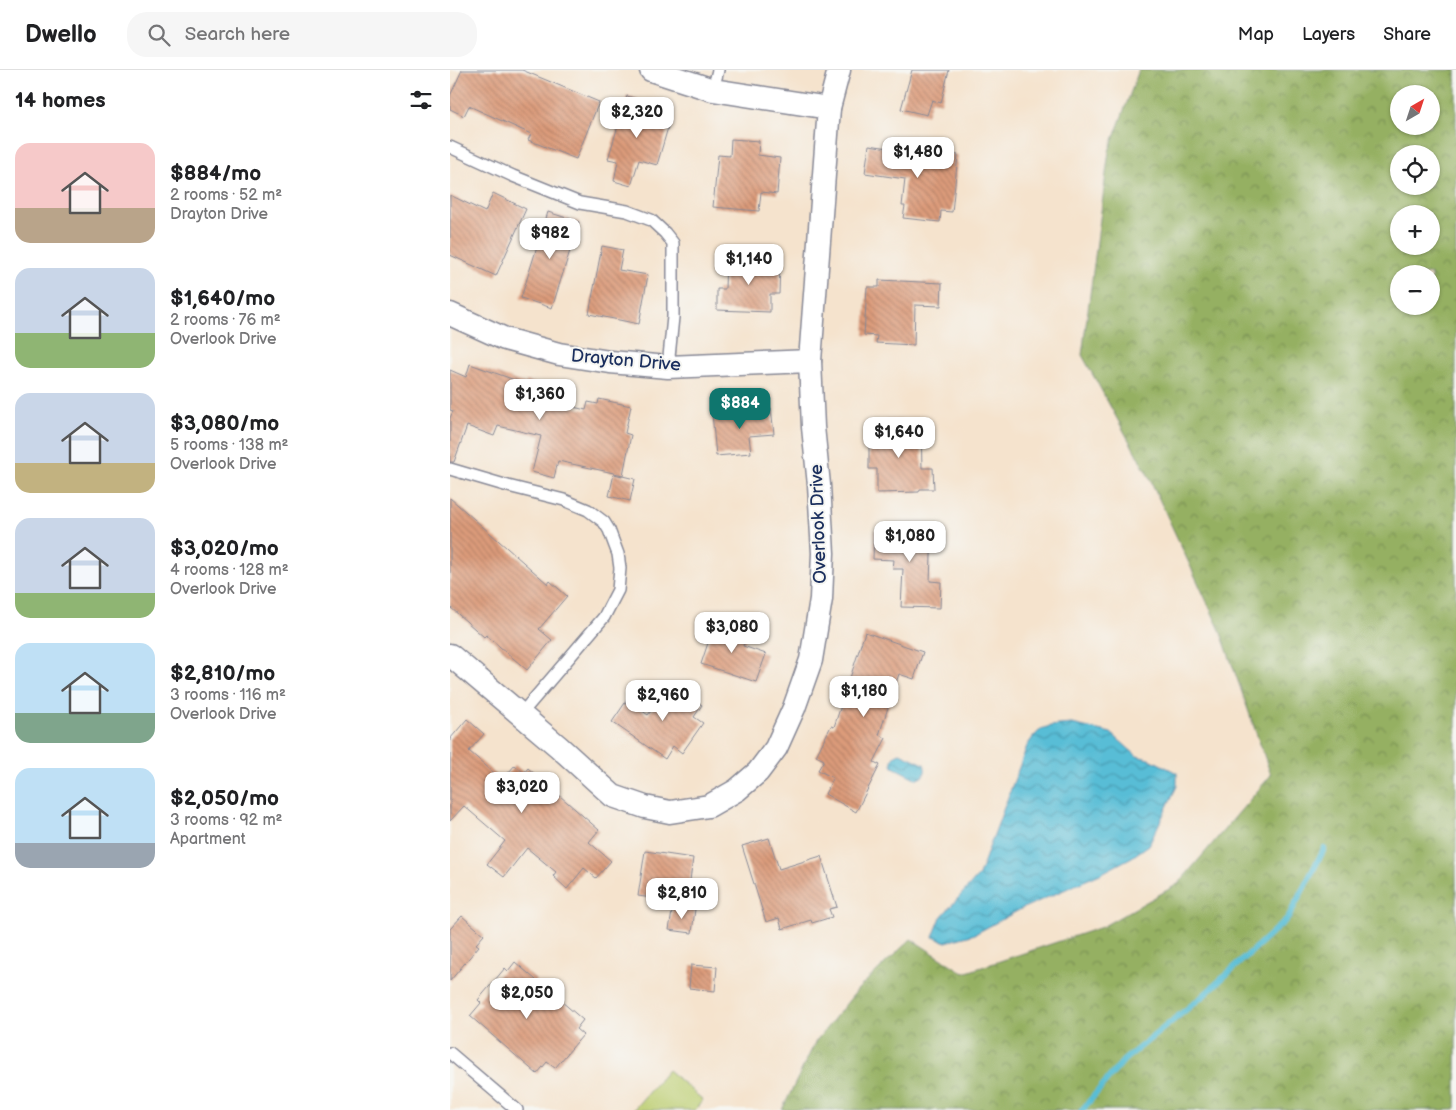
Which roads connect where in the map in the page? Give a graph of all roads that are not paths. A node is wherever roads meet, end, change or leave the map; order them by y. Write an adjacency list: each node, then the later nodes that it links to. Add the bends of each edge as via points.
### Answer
1 (652, 70): 3 (street)
2 (839, 70): 4 (street, Overlook Drive)
3 (716, 80): 4 (street)
4 (829, 108): 7 (street, Overlook Drive)
5 (450, 147): 8 (lane, via 580,203 627,211 651,220 665,232 673,244 673,317)
6 (450, 314): 8 (street, Drayton Drive, via 506,339 559,354)
7 (810, 361): 8 (street, Drayton Drive); 11 (street, Overlook Drive, via 823,553 821,599 811,660 794,708 776,748 758,772 737,790 709,806 670,812 645,808 613,796)
8 (668, 368)
9 (450, 469): 11 (lane, via 564,500 588,510 604,522 618,554 618,590 604,617)
10 (450, 655): 11 (street, Overlook Drive)
11 (521, 714)
12 (450, 1053): 13 (lane)
13 (517, 1110)

